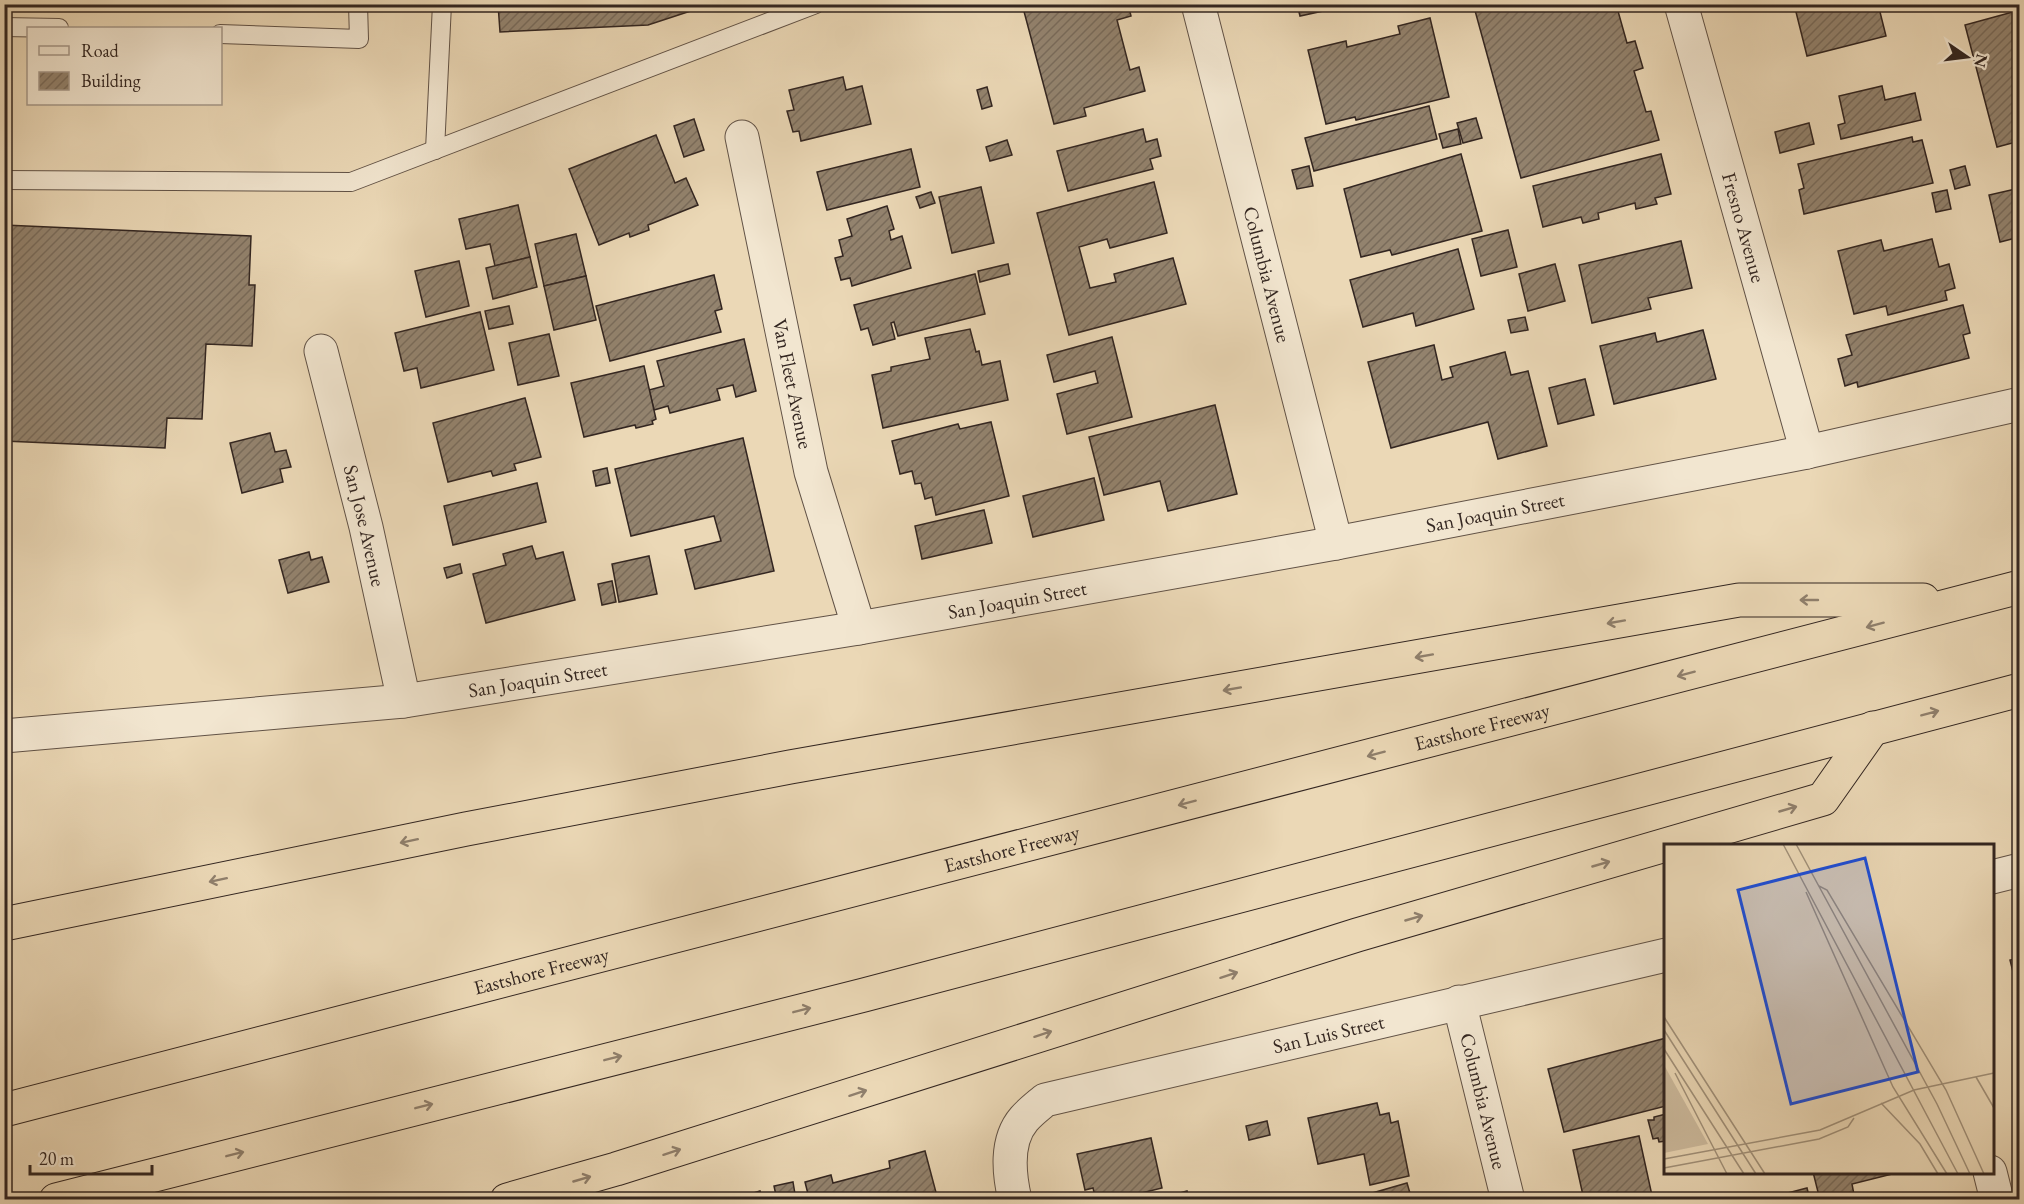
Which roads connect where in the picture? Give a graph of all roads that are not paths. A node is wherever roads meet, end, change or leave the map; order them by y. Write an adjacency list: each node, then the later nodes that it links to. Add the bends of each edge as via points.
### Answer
1 (358, 4): 8 (lane, via 359,39)
2 (442, 4): 10 (lane)
3 (816, 4): 10 (lane)
4 (1198, 4): 15 (street, Columbia Avenue)
5 (1681, 4): 14 (street, Fresno Avenue)
6 (4, 27): 7 (lane)
7 (27, 27)
8 (222, 34)
9 (742, 137): 18 (street, Van Fleet Avenue, via 810,472)
10 (435, 150): 11 (lane, via 351,182)
11 (4, 180)
12 (321, 351): 20 (street, San Jose Avenue, via 366,527)
13 (2019, 404): 14 (street, San Joaquin Street)
14 (1807, 452): 15 (street, San Joaquin Street)
15 (1336, 543): 18 (street, San Joaquin Street)
16 (2019, 587): 17 (highway, Eastshore Freeway)
17 (1972, 600): 27 (highway, one-way to 27, via 1738,600 790,767); 30 (highway, Eastshore Freeway, one-way to 30)
18 (859, 628): 20 (street, San Joaquin Street)
19 (2019, 690): 21 (highway, one-way to 19)
20 (404, 701): 22 (street, San Joaquin Street)
21 (1873, 728): 23 (highway, one-way to 21, via 1823,799); 32 (highway, one-way to 21, via 864,995)
22 (4, 736)
23 (1669, 844)
24 (1664, 845): 33 (highway, one-way to 24, via 1357,935)
25 (2019, 870): 26 (street)
26 (1994, 876)
27 (4, 924)
28 (1664, 955): 29 (street, San Luis Street)
29 (1459, 1002): 34 (street, San Luis Street, via 1045,1100 1023,1119 1012,1142 1010,1176); 35 (street, Columbia Avenue)
30 (18, 1107)
31 (1990, 1174): 36 (street)
32 (56, 1200)
33 (507, 1200)
34 (1015, 1200)
35 (1508, 1200)
36 (1997, 1200)

